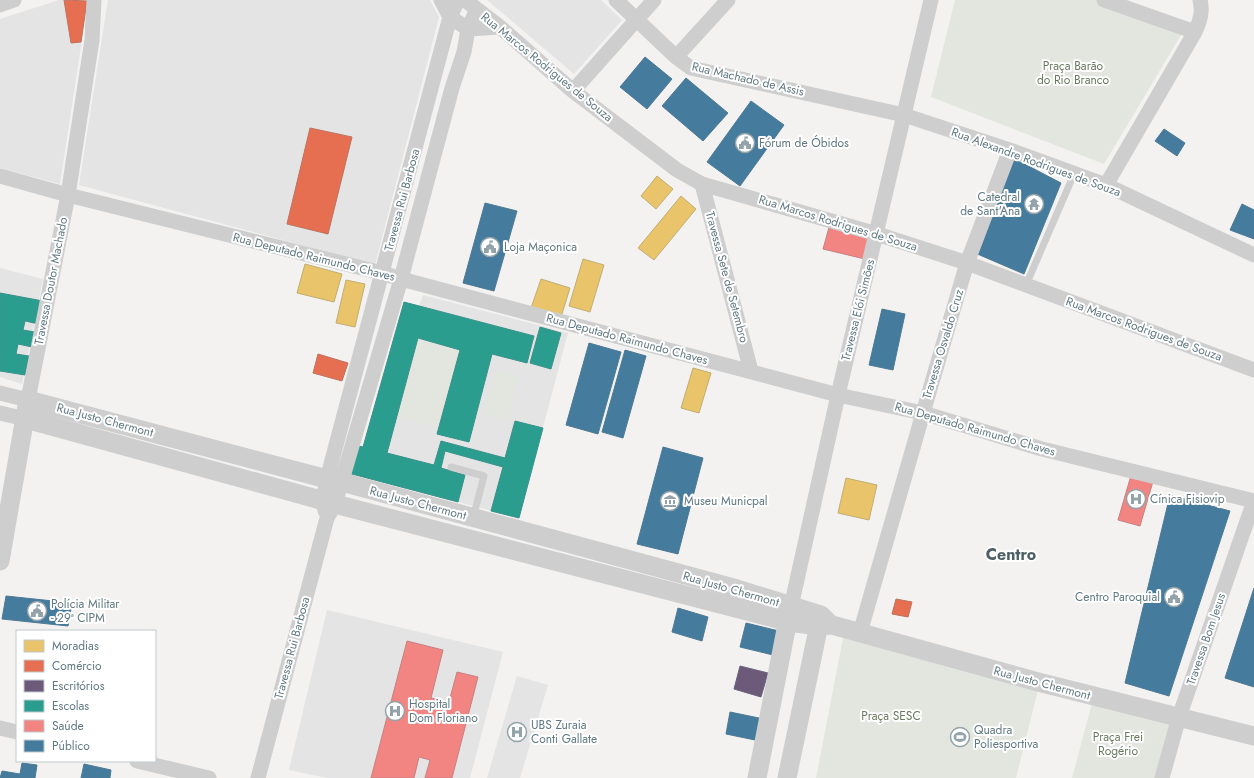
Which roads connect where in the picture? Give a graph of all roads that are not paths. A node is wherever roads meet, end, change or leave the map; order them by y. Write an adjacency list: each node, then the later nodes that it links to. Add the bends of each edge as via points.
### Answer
1 (14, 0): 12 (street)
2 (94, 0): 26 (street, Travessa Doutor Machado, via 92,40)
3 (441, 0): 13 (street)
4 (458, 0): 13 (street, Travessa Rui Barbosa)
5 (616, 0): 14 (street, Rua Machado de Assis)
6 (654, 0): 14 (street)
7 (728, 0): 18 (street)
8 (931, 0): 20 (street, Travessa Elói Simões)
9 (1104, 0): 17 (street)
10 (1200, 0): 17 (street, via 1201,19)
11 (471, 4): 15 (street, Rua Marcos Rodrigues de Souza); 16 (street, Travessa Rui Barbosa)
12 (0, 5)
13 (450, 17): 16 (street); 30 (street, Travessa Rui Barbosa)
14 (636, 20): 18 (street, Rua Machado de Assis); 19 (street)
15 (500, 27): 16 (street); 19 (street, Rua Marcos Rodrigues de Souza)
16 (468, 29): 31 (street, Travessa Rui Barbosa, via 464,52)
17 (1195, 32): 25 (street)
18 (676, 57): 20 (street, Rua Machado de Assis, via 695,69)
19 (573, 91): 24 (street, Rua Marcos Rodrigues de Souza, via 677,170)
20 (904, 115): 21 (street, Rua Alexandre Rodrigues de Souza); 27 (street, Travessa Elói Simões)
21 (1010, 150): 22 (street, Rua Alexandre Rodrigues de Souza); 29 (street, Travessa Osvaldo Cruz)
22 (1074, 174): 25 (street, Rua Alexandre Rodrigues de Souza); 32 (lane)
23 (0, 176): 26 (street, Rua Deputado Raimundo Chaves)
24 (702, 184): 27 (street, Rua Marcos Rodrigues de Souza); 34 (street, Travessa Sete de Setembro)
25 (1106, 186): 28 (street, Rua Alexandre Rodrigues de Souza)
26 (68, 195): 30 (street, Rua Deputado Raimundo Chaves); 37 (street, Travessa Doutor Machado)
27 (877, 234): 29 (street, Rua Marcos Rodrigues de Souza); 36 (street, Travessa Elói Simões)
28 (1254, 255)
29 (967, 263): 32 (street, Rua Marcos Rodrigues de Souza); 38 (street, Travessa Osvaldo Cruz)
30 (382, 273): 31 (street, Rua Deputado Raimundo Chaves); 42 (street, Travessa Rui Barbosa)
31 (401, 279): 34 (street, Rua Deputado Raimundo Chaves); 42 (street, Travessa Rui Barbosa)
32 (1026, 286): 33 (street, Rua Marcos Rodrigues de Souza)
33 (1254, 370)
34 (751, 371): 36 (street, Rua Deputado Raimundo Chaves)
35 (0, 393): 37 (street, Rua Justo Chermont)
36 (838, 395): 38 (street, Rua Deputado Raimundo Chaves); 47 (street, Travessa Elói Simões)
37 (28, 400): 40 (street, Travessa Doutor Machado); 42 (street, Rua Justo Chermont)
38 (922, 412): 43 (street, Rua Deputado Raimundo Chaves, via 1042,449); 49 (street, Travessa Osvaldo Cruz)
39 (0, 413): 40 (street, Rua Justo Chermont)
40 (26, 419): 44 (street, Rua Justo Chermont); 46 (street, Travessa Doutor Machado)
41 (450, 466): 45 (lane, via 484,478)
42 (334, 481): 44 (street, Travessa Rui Barbosa); 45 (street, Rua Justo Chermont)
43 (1254, 501): 50 (street, Travessa Bom Jesus)
44 (328, 507): 47 (street, Rua Justo Chermont); 56 (street, Travessa Rui Barbosa)
45 (473, 518): 47 (street, Rua Justo Chermont, via 729,587)
46 (0, 561)
47 (790, 614): 48 (street, Rua Justo Chermont); 57 (street)
48 (824, 622): 49 (street, Rua Justo Chermont); 58 (street)
49 (860, 633): 50 (street, Rua Justo Chermont, via 1038,682)
50 (1179, 717): 53 (street, Rua Justo Chermont); 59 (street, Travessa Bom Jesus)
51 (0, 728): 52 (street)
52 (16, 732)
53 (1254, 736)
54 (141, 762): 55 (street)
55 (209, 778)
56 (258, 778)
57 (758, 778)
58 (787, 778)
59 (1162, 778)

